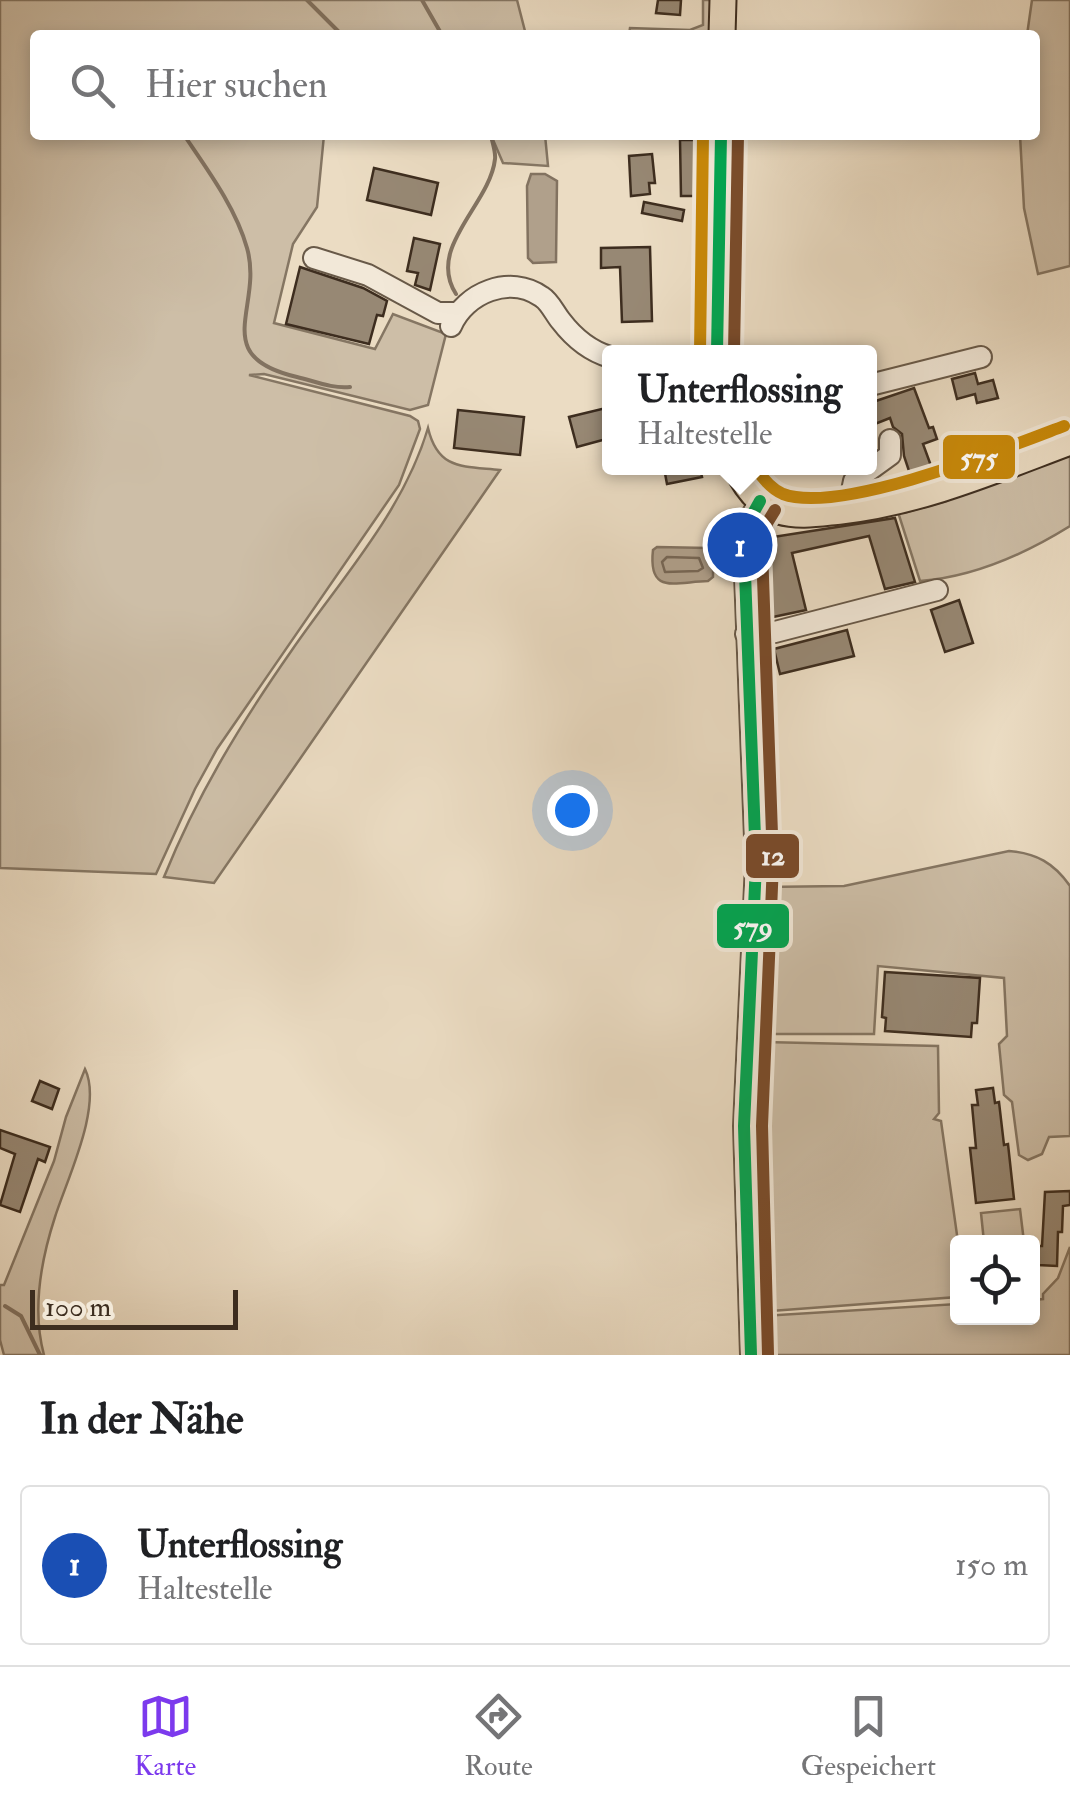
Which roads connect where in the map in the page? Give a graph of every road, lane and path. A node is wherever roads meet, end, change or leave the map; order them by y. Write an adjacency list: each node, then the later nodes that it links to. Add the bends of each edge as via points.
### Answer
1 (722, 0): 2 (main road)
2 (722, 30)
3 (721, 140): 5 (main road)
4 (314, 258): 6 (street, via 368,275 454,319 473,297 497,288 526,289)
5 (717, 345)
6 (602, 354)
7 (981, 357): 8 (street)
8 (877, 384)
9 (890, 440): 11 (street, via 890,455)
10 (1070, 442): 15 (main road, via 923,496)
11 (877, 461)
12 (742, 475): 14 (main road)
13 (851, 475): 15 (street)
14 (760, 501): 15 (main road, via 795,514); 17 (street, via 744,547)
15 (848, 510)
16 (937, 590): 17 (street)
17 (746, 634): 18 (street, via 756,845 744,1126)
18 (750, 1355)

